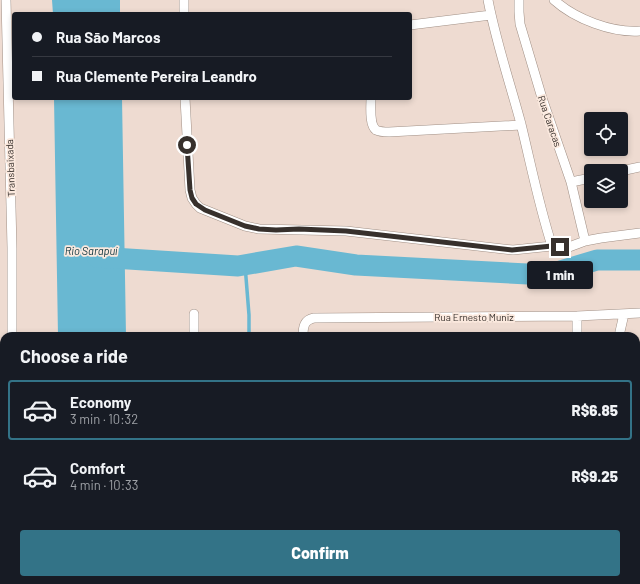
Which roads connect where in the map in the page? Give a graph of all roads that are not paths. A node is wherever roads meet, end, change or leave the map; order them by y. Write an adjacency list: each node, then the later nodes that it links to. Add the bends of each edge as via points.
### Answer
1 (6, 0): 24 (street, Transbaixada)
2 (184, 0): 6 (street)
3 (488, 0): 7 (street)
4 (519, 0): 16 (street, Rua Caracas, via 524,38)
5 (554, 0): 9 (street, via 568,11 590,22 612,29)
6 (184, 12)
7 (491, 15): 8 (street); 12 (street)
8 (412, 25)
9 (640, 31)
10 (185, 100): 19 (street, via 192,198 205,210 232,222 259,229 346,231 512,250)
11 (371, 100): 12 (street, via 372,122 377,130 382,131)
12 (521, 125): 19 (street, via 541,212)
13 (640, 167): 14 (street)
14 (628, 170)
15 (584, 179): 16 (street)
16 (571, 182): 18 (street, Rua Caracas)
17 (640, 233): 18 (street)
18 (585, 241): 19 (street, via 569,247)
19 (552, 246)
20 (640, 313): 22 (street, Rua Ernesto Muniz)
21 (194, 314): 25 (street)
22 (624, 314): 23 (street, Rua Ernesto Muniz); 28 (street)
23 (577, 316): 26 (street, Rua Ernesto Muniz, via 314,318 304,324); 27 (street)
24 (12, 332)
25 (194, 332)
26 (303, 332)
27 (578, 332)
28 (620, 332)

